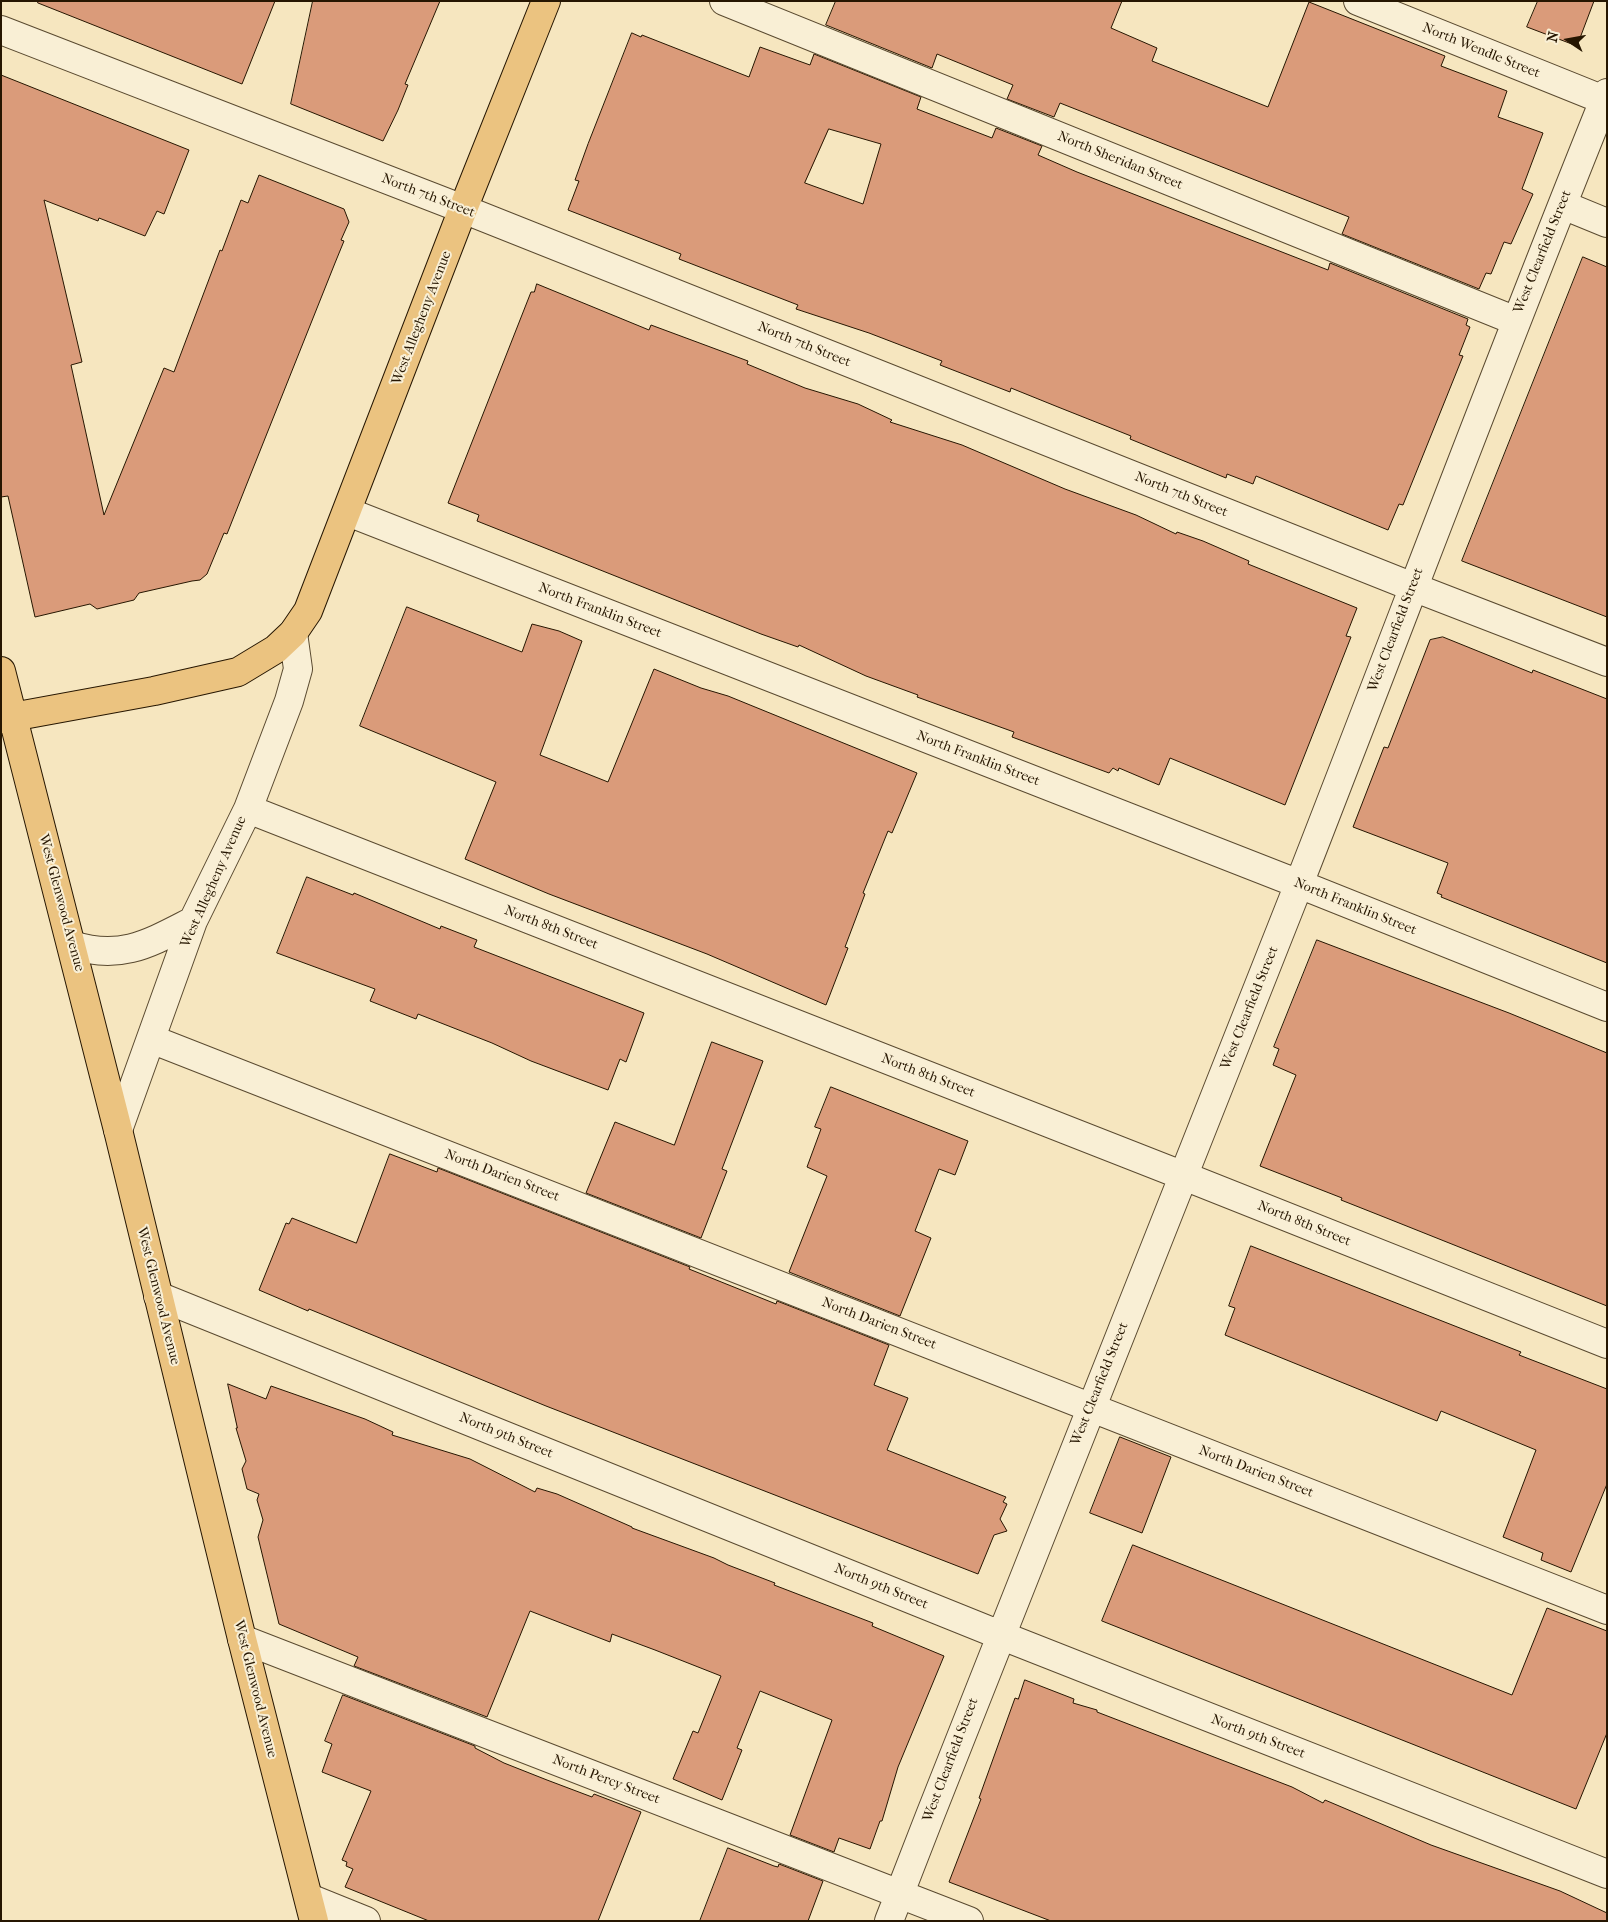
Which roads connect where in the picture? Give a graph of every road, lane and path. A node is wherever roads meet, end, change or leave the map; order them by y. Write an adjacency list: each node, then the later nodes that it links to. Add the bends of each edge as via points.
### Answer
1 (546, 1): 7 (main road, West Allegheny Avenue)
2 (724, 1): 9 (street, North Sheridan Street)
3 (1358, 1): 5 (street, North Wendle Street)
4 (1, 30): 7 (street, North 7th Street)
5 (1605, 96): 6 (street, West Clearfield Street)
6 (1562, 205): 8 (street); 9 (street, West Clearfield Street)
7 (463, 209): 10 (main road, West Allegheny Avenue); 11 (street, North 7th Street)
8 (1607, 223)
9 (1516, 321): 11 (street, West Clearfield Street)
10 (348, 512): 12 (main road, West Allegheny Avenue, via 308,611); 17 (street, North Franklin Street)
11 (1413, 587): 13 (street, North 7th Street); 17 (street, West Clearfield Street)
12 (294, 633): 15 (main road, West Allegheny Avenue, via 276,649 238,672 154,691); 16 (street, West Allegheny Avenue, via 298,669)
13 (1607, 662)
14 (1, 671): 15 (main road, West Glenwood Avenue)
15 (7, 717): 19 (main road, West Glenwood Avenue)
16 (248, 809): 18 (street, West Allegheny Avenue); 23 (street, North 8th Street)
17 (1299, 884): 20 (street, North Franklin Street); 23 (street, West Clearfield Street)
18 (193, 921): 19 (street, via 145,945 117,951 90,951); 21 (street, West Allegheny Avenue)
19 (72, 945): 22 (main road, West Glenwood Avenue)
20 (1607, 1007)
21 (151, 1039): 22 (street, West Allegheny Avenue); 26 (street, North Darien Street)
22 (118, 1130): 24 (main road, West Glenwood Avenue)
23 (1184, 1176): 25 (street, North 8th Street); 26 (street, West Clearfield Street)
24 (158, 1296): 28 (street, North 9th Street); 29 (main road, West Glenwood Avenue)
25 (1607, 1344)
26 (1090, 1407): 27 (street, North Darien Street); 28 (street, West Clearfield Street)
27 (1607, 1610)
28 (1000, 1635): 30 (street, North 9th Street); 31 (street, West Clearfield Street)
29 (242, 1639): 31 (street, North Percy Street); 32 (main road, West Glenwood Avenue)
30 (1607, 1874)
31 (899, 1894): 34 (street, West Clearfield Street); 35 (street, North Percy Street)
32 (311, 1910): 33 (street)
33 (366, 1921)
34 (889, 1921)
35 (969, 1921)

